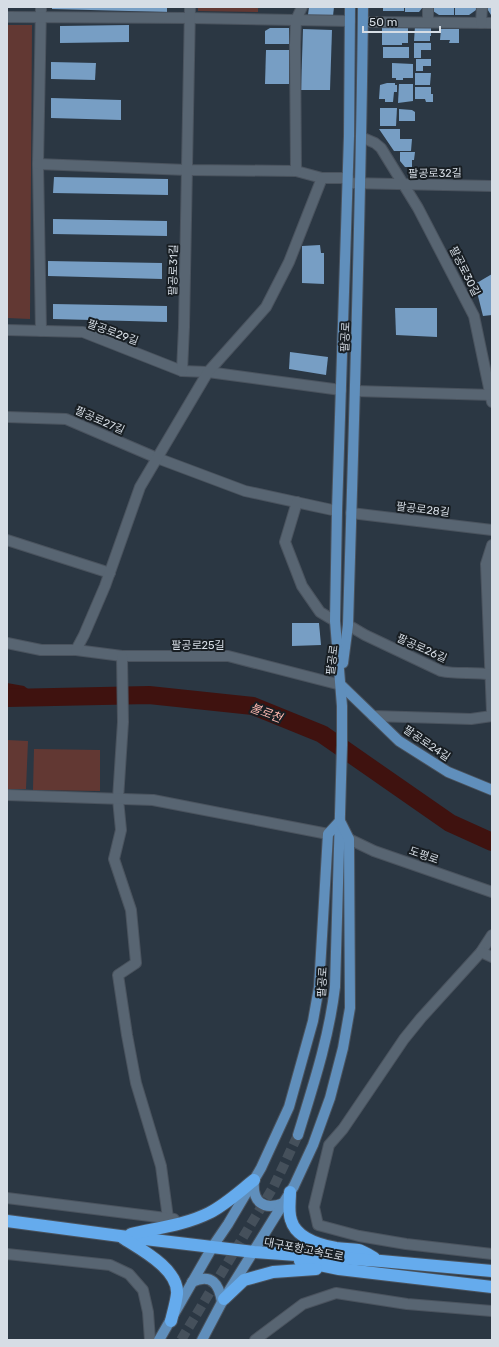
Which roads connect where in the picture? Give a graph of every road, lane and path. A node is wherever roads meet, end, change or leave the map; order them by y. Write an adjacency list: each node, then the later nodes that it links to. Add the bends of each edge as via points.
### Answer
1 (190, 7): 9 (street, 팔공로31길)
2 (302, 7): 10 (street)
3 (350, 7): 11 (main road, 팔공로)
4 (363, 7): 12 (main road, 팔공로)
5 (428, 7): 13 (street)
6 (482, 7): 14 (street)
7 (41, 12): 8 (street); 9 (street); 17 (street)
8 (7, 17)
9 (191, 18): 10 (street); 18 (street, 팔공로31길)
10 (296, 20): 11 (street); 19 (street)
11 (350, 22): 21 (main road, 팔공로)
12 (363, 22): 13 (street); 16 (main road, 팔공로)
13 (428, 22): 14 (street)
14 (481, 23): 15 (street)
15 (492, 23)
16 (361, 138): 22 (main road, 팔공로); 23 (street, via 382,148)
17 (38, 164): 18 (street); 27 (street)
18 (187, 170): 19 (street); 28 (street, 팔공로31길)
19 (296, 171): 20 (street)
20 (322, 178): 21 (street); 29 (street, via 289,262 266,307)
21 (348, 180): 22 (street); 30 (main road, 팔공로)
22 (361, 183): 23 (street); 31 (main road, 팔공로)
23 (403, 184): 24 (street, 팔공로32길); 25 (street, 팔공로32길)
24 (492, 186)
25 (430, 230): 32 (street, 팔공로30길, via 474,316)
26 (7, 330): 27 (street, 팔공로29길)
27 (42, 331): 28 (street, 팔공로29길, via 83,332)
28 (182, 371): 29 (street, 팔공로29길)
29 (208, 372): 30 (street, 팔공로29길); 34 (street)
30 (341, 390): 36 (main road, 팔공로)
31 (355, 391): 32 (street, 팔공로30길); 37 (main road, 팔공로)
32 (492, 398)
33 (7, 417): 34 (street, 팔공로27길, via 66,419)
34 (157, 458): 35 (street, 팔공로27길, via 245,491); 41 (street, via 140,486)
35 (297, 502): 36 (street, 팔공로27길); 42 (street, via 286,542 302,586 320,612)
36 (337, 511): 42 (main road, 팔공로)
37 (351, 513): 38 (street, 팔공로28길); 43 (main road, 팔공로)
38 (492, 530)
39 (7, 540): 41 (street)
40 (492, 545): 49 (street, via 486,564)
41 (110, 573): 47 (street)
42 (335, 621): 50 (main road, 팔공로)
43 (348, 625): 49 (street, 팔공로26길, via 441,671); 50 (main road, 팔공로)
44 (7, 643): 46 (street, 팔공로25길)
45 (7, 650): 46 (street)
46 (41, 650): 47 (street, 팔공로25길)
47 (76, 650): 48 (street, 팔공로25길)
48 (122, 656): 50 (street, 팔공로25길, via 228,656); 57 (street, via 124,722)
49 (491, 675): 51 (street)
50 (340, 685): 53 (main road, 팔공로24길); 58 (main road, 팔공로)
51 (492, 705): 52 (street)
52 (492, 712)
53 (373, 716): 54 (street, via 471,719); 55 (main road, 팔공로24길, via 399,741 448,772)
54 (492, 716)
55 (492, 790)
56 (7, 795): 57 (street)
57 (118, 799): 59 (street, via 153,800); 72 (street, via 121,830 114,859 131,910 136,963 118,975 136,1083 161,1166)
58 (340, 821): 59 (main road); 60 (main road); 65 (main road, 팔공로, via 332,1014)
59 (328, 834): 68 (main road, via 319,987 313,1021 289,1106)
60 (349, 839): 61 (street, 도평로, via 374,851); 66 (main road, via 350,1008 330,1098)
61 (492, 892)
62 (492, 935): 63 (street)
63 (481, 952): 64 (street); 67 (street, via 404,1038)
64 (492, 957)
65 (298, 1135)
66 (315, 1140): 67 (street); 69 (main road)
67 (329, 1146): 79 (street, via 314,1206 318,1224 358,1236)
68 (254, 1180): 71 (main road, via 253,1189 260,1203 268,1206); 74 (highway, via 209,1213); 76 (main road)
69 (290, 1192): 71 (main road); 80 (highway, via 291,1221 304,1236 314,1242 359,1250)
70 (7, 1198): 72 (street)
71 (284, 1203): 77 (main road)
72 (168, 1218): 74 (street)
73 (7, 1221): 75 (highway)
74 (190, 1221): 75 (highway)
75 (120, 1236): 76 (highway); 89 (highway, via 154,1257 173,1279 177,1292)
76 (213, 1246): 77 (highway); 85 (main road)
77 (254, 1252): 80 (highway, 대구포항고속도로); 83 (highway, 대구포항고속도로); 87 (main road)
78 (7, 1254): 90 (street, via 110,1265 129,1274 143,1290)
79 (492, 1254)
80 (381, 1261): 82 (highway, 대구포항고속도로)
81 (492, 1264): 82 (highway, via 480,1263)
82 (457, 1267): 84 (highway, 대구포항고속도로)
83 (339, 1269): 86 (highway, 대구포항고속도로); 87 (highway, via 273,1272 244,1280)
84 (492, 1271)
85 (192, 1282): 87 (main road, via 207,1279 213,1282 218,1287); 89 (main road)
86 (492, 1288)
87 (223, 1301): 92 (main road)
88 (492, 1311): 93 (street, via 407,1304 336,1293 303,1304)
89 (171, 1321): 91 (main road)
90 (150, 1340)
91 (159, 1340)
92 (202, 1340)
93 (255, 1340)

